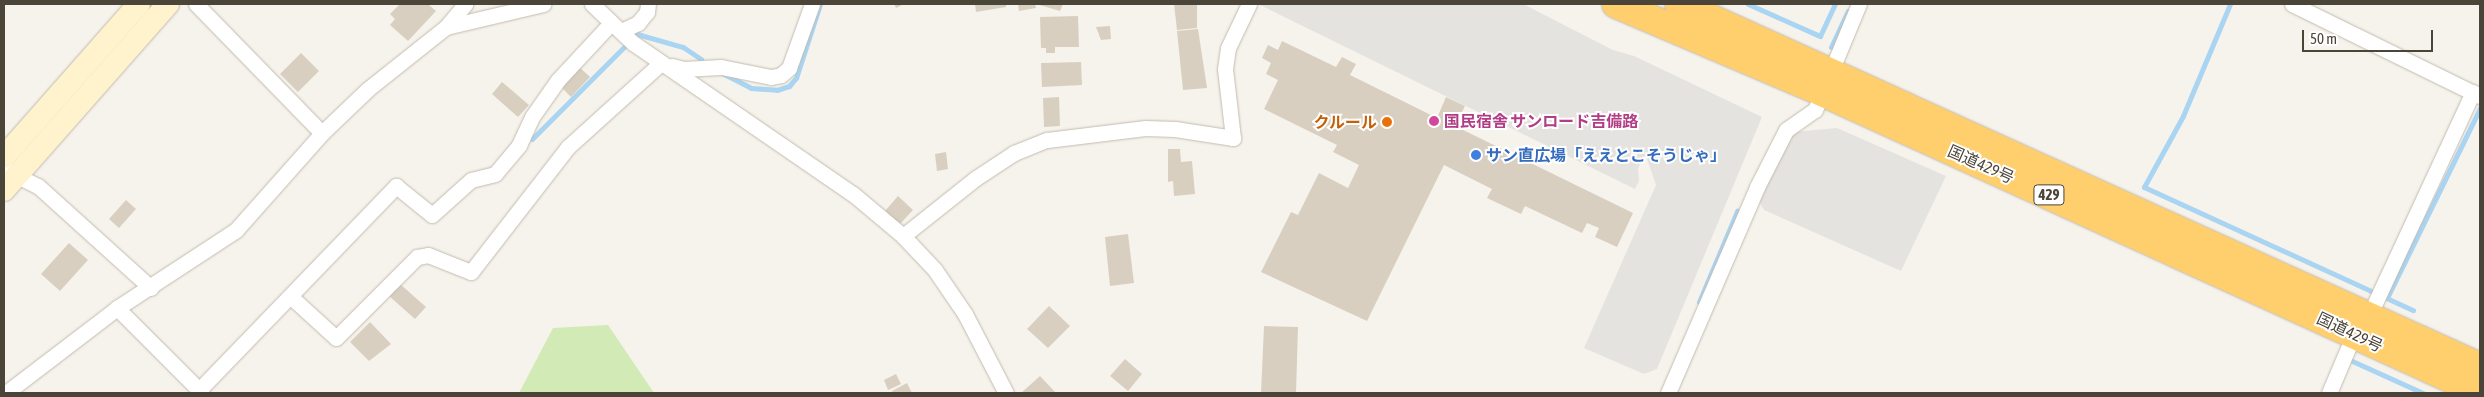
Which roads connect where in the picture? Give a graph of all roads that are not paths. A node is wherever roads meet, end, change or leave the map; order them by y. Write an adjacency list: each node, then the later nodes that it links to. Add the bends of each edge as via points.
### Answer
1 (139, 4): 20 (street)
2 (168, 4): 21 (street)
3 (196, 4): 19 (street)
4 (465, 4): 14 (street)
5 (543, 4): 14 (street)
6 (592, 4): 15 (street)
7 (648, 4): 15 (street, via 647,12 638,23)
8 (812, 4): 16 (street, via 789,68 781,75 771,77 721,66 683,69)
9 (1249, 4): 22 (street, via 1228,48 1225,69 1232,138 1145,128 1047,140 1014,153 976,178)
10 (1616, 4): 17 (highway, 国道429号 / 429)
11 (1679, 4): 17 (highway, 国道429号 / 429)
12 (1858, 4): 17 (street)
13 (2292, 4): 18 (street)
14 (446, 27): 19 (street, via 368,89)
15 (623, 33): 16 (street); 24 (street, via 558,80 496,174 471,180 432,215 396,186)
16 (661, 63): 22 (street, via 837,183); 24 (street, via 568,147 472,272 428,255 417,257 336,338)
17 (1826, 82): 26 (highway, 国道429号 / 429); 32 (street, via 1815,110 1786,130 1757,187)
18 (2478, 95): 26 (street)
19 (322, 133): 23 (street, via 236,230)
20 (4, 157)
21 (8, 178): 23 (street, via 38,186)
22 (903, 236): 31 (street, via 935,270 965,314)
23 (151, 288): 25 (street)
24 (290, 296): 28 (street)
25 (118, 308): 28 (street); 30 (street)
26 (2370, 310): 27 (highway, 国道429号 / 429); 29 (highway, 国道429号 / 429); 33 (street)
27 (2480, 367)
28 (201, 392)
29 (2480, 392)
30 (6, 393)
31 (1006, 393)
32 (1668, 393)
33 (2329, 393)

